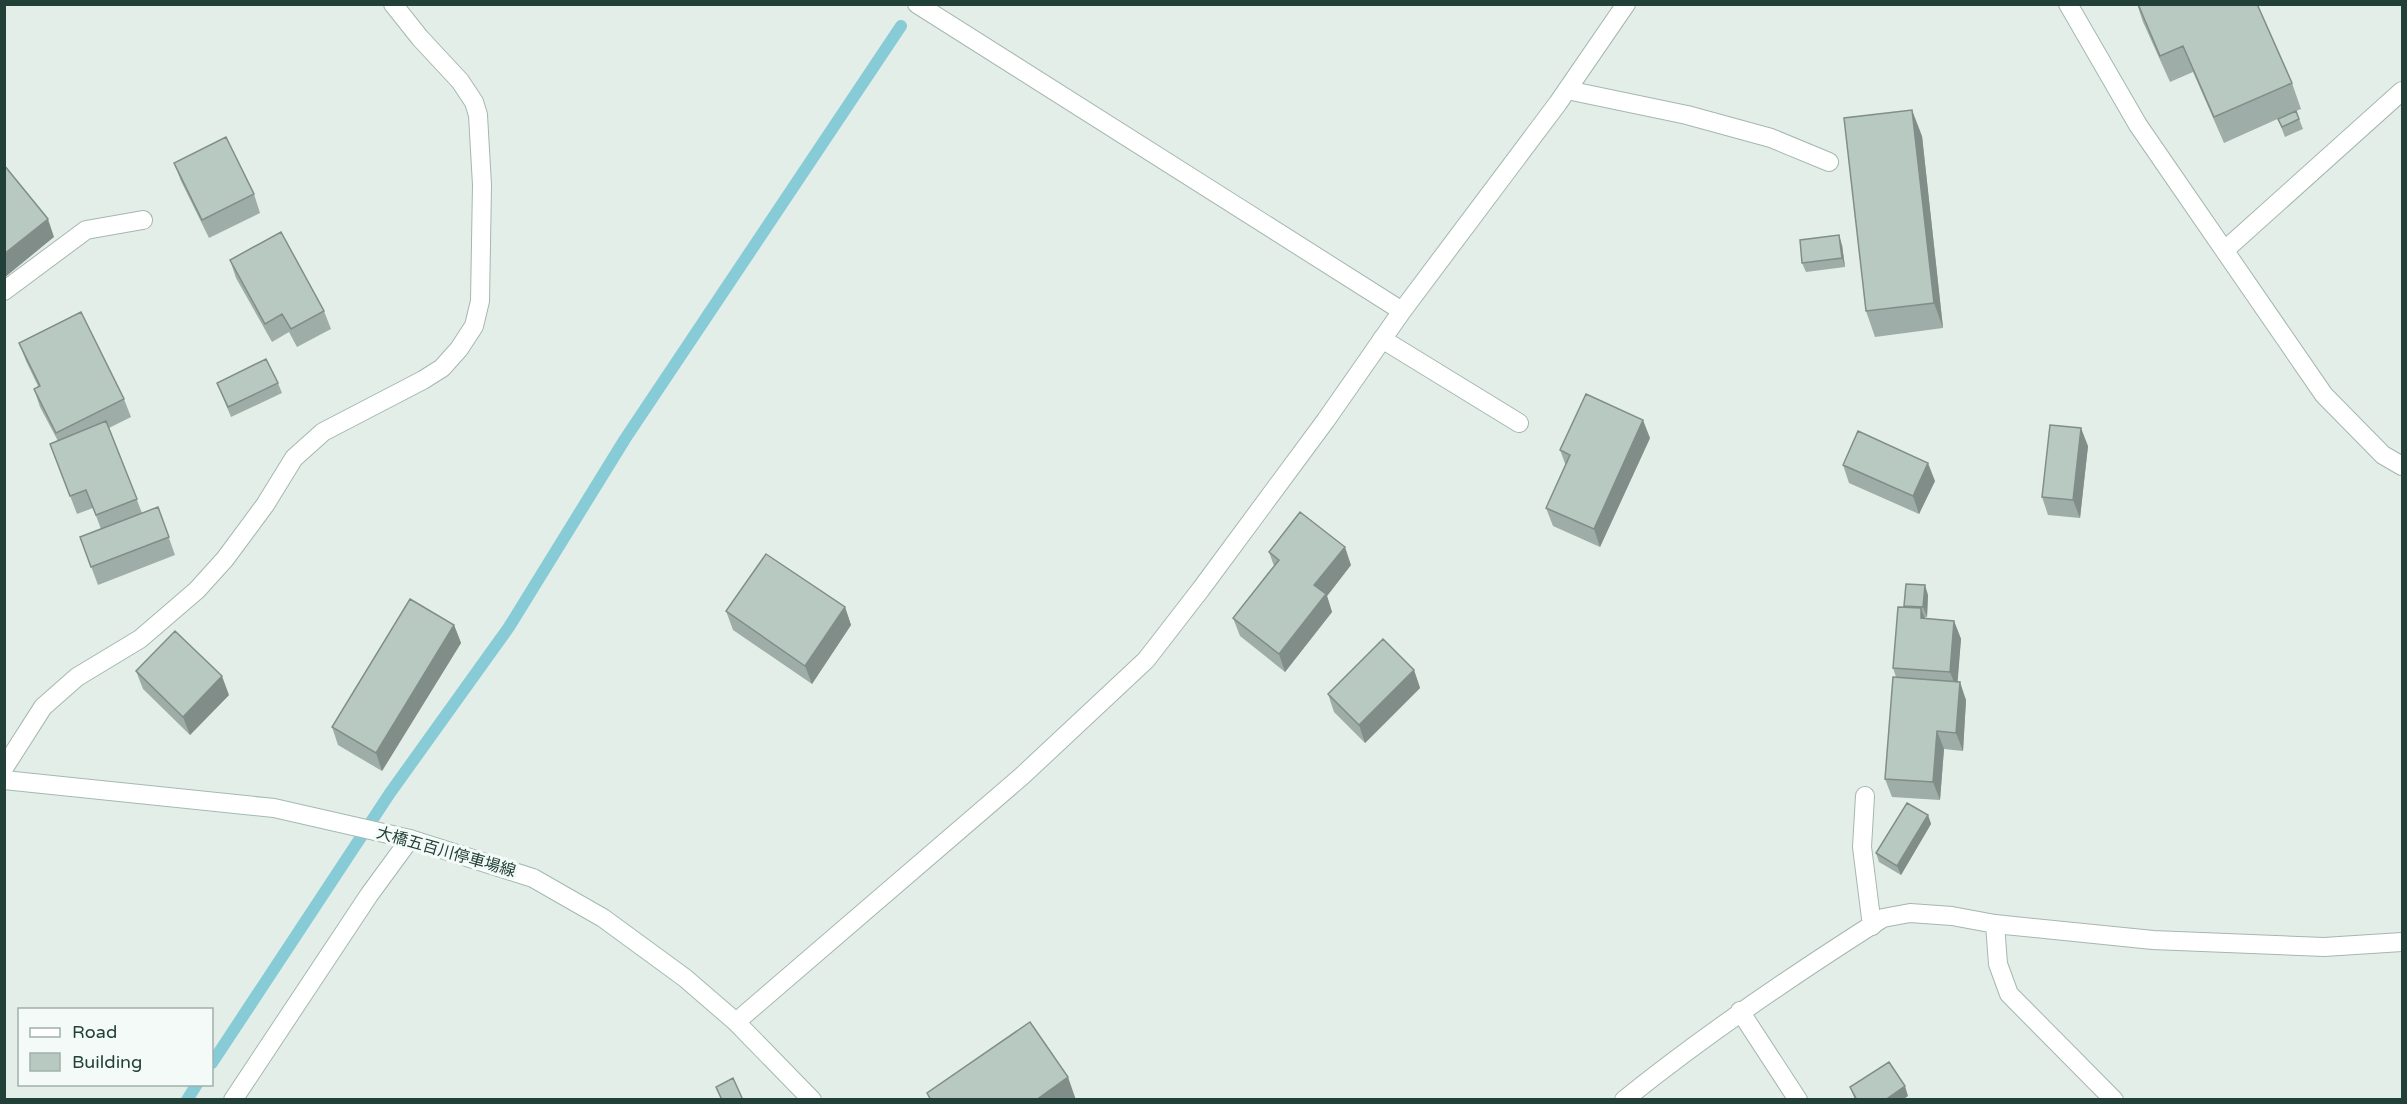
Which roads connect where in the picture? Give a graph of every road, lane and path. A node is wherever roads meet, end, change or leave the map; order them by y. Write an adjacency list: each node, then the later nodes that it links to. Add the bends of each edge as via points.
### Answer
1 (393, 4): 15 (street, via 460,81 478,115 482,185 480,301 474,326 442,368 323,432 294,458 260,513 197,590 140,639 77,677 43,707)
2 (917, 4): 11 (street)
3 (1626, 4): 5 (street)
4 (2068, 4): 9 (street, via 2138,125)
5 (1567, 90): 7 (street, via 1687,115 1772,138); 11 (street)
6 (2403, 91): 9 (street)
7 (1829, 162)
8 (143, 220): 10 (street, via 86,230)
9 (2225, 250): 14 (street, via 2324,395 2383,455)
10 (4, 291)
11 (1402, 311): 12 (street)
12 (1382, 339): 13 (street); 23 (street, via 1146,660 1022,776)
13 (1519, 423)
14 (2403, 466)
15 (4, 768)
16 (4, 780): 18 (street, 大橋五百川停車場線, via 274,808)
17 (1865, 796): 20 (street, via 1862,847)
18 (410, 839): 23 (street, 大橋五百川停車場線, via 533,878 603,918 685,978); 24 (street)
19 (1995, 924): 20 (street, via 1911,913 1883,918); 21 (street, via 2153,940 2324,947); 28 (street, via 1998,964 2009,994)
20 (1872, 926): 22 (street)
21 (2403, 942)
22 (1740, 1011): 26 (street); 27 (street)
23 (736, 1022): 25 (street, 大橋五百川停車場線)
24 (232, 1100)
25 (812, 1100)
26 (1624, 1100)
27 (1797, 1100)
28 (2114, 1100)

